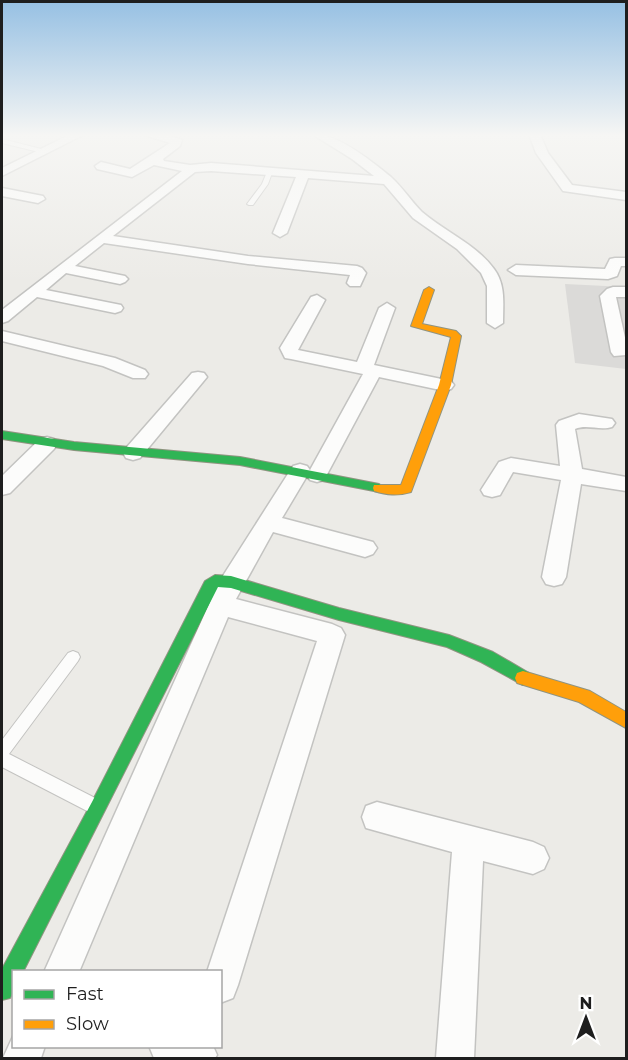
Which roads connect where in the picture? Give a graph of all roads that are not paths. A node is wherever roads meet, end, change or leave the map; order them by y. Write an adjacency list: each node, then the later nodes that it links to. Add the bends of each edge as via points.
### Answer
1 (174, 183): 11 (street)
2 (265, 183): 9 (lane)
3 (300, 183): 10 (street)
4 (390, 183): 24 (street, via 418,215 462,246 488,272 495,286)
5 (565, 183): 7 (street, via 568,188)
6 (2, 192): 8 (street)
7 (627, 196)
8 (38, 200)
9 (251, 204)
10 (280, 233)
11 (103, 239): 13 (street); 16 (street, via 357,271)
12 (627, 262): 14 (street, via 615,262 608,274)
13 (63, 268): 15 (street); 18 (street)
14 (516, 270)
15 (120, 279)
16 (355, 282)
17 (429, 290): 30 (street, via 416,326 456,336)
18 (33, 292): 21 (street); 23 (street)
19 (627, 292): 26 (street, via 608,296)
20 (317, 300): 27 (street, via 289,351 291,354)
21 (115, 308)
22 (387, 308): 27 (street)
23 (2, 318)
24 (495, 322)
25 (2, 336): 28 (street, via 109,362)
26 (620, 352)
27 (369, 369): 30 (street); 35 (street)
28 (139, 374)
29 (198, 376): 34 (street)
30 (445, 385): 35 (street, via 406,489 395,491)
31 (605, 423): 36 (street, via 579,420 566,425)
32 (2, 435): 33 (street)
33 (48, 444): 34 (street); 38 (street)
34 (133, 453): 35 (street, via 195,456)
35 (309, 473): 40 (street)
36 (572, 475): 37 (street); 39 (street, via 511,465); 42 (street)
37 (627, 484)
38 (2, 489)
39 (492, 490)
40 (268, 523): 41 (street); 43 (street)
41 (365, 548)
42 (554, 577)
43 (226, 594): 45 (street, via 339,614 449,641 521,676 584,696); 48 (street, via 221,580 210,585); 53 (street); 54 (street, via 332,635)
44 (73, 657): 46 (lane)
45 (627, 721)
46 (2, 751)
47 (2, 759): 48 (lane)
48 (98, 808): 52 (street)
49 (377, 817): 50 (street)
50 (468, 842): 51 (street); 56 (street)
51 (533, 858)
52 (12, 942): 55 (street)
53 (62, 970)
54 (222, 979)
55 (2, 990)
56 (455, 1059)

